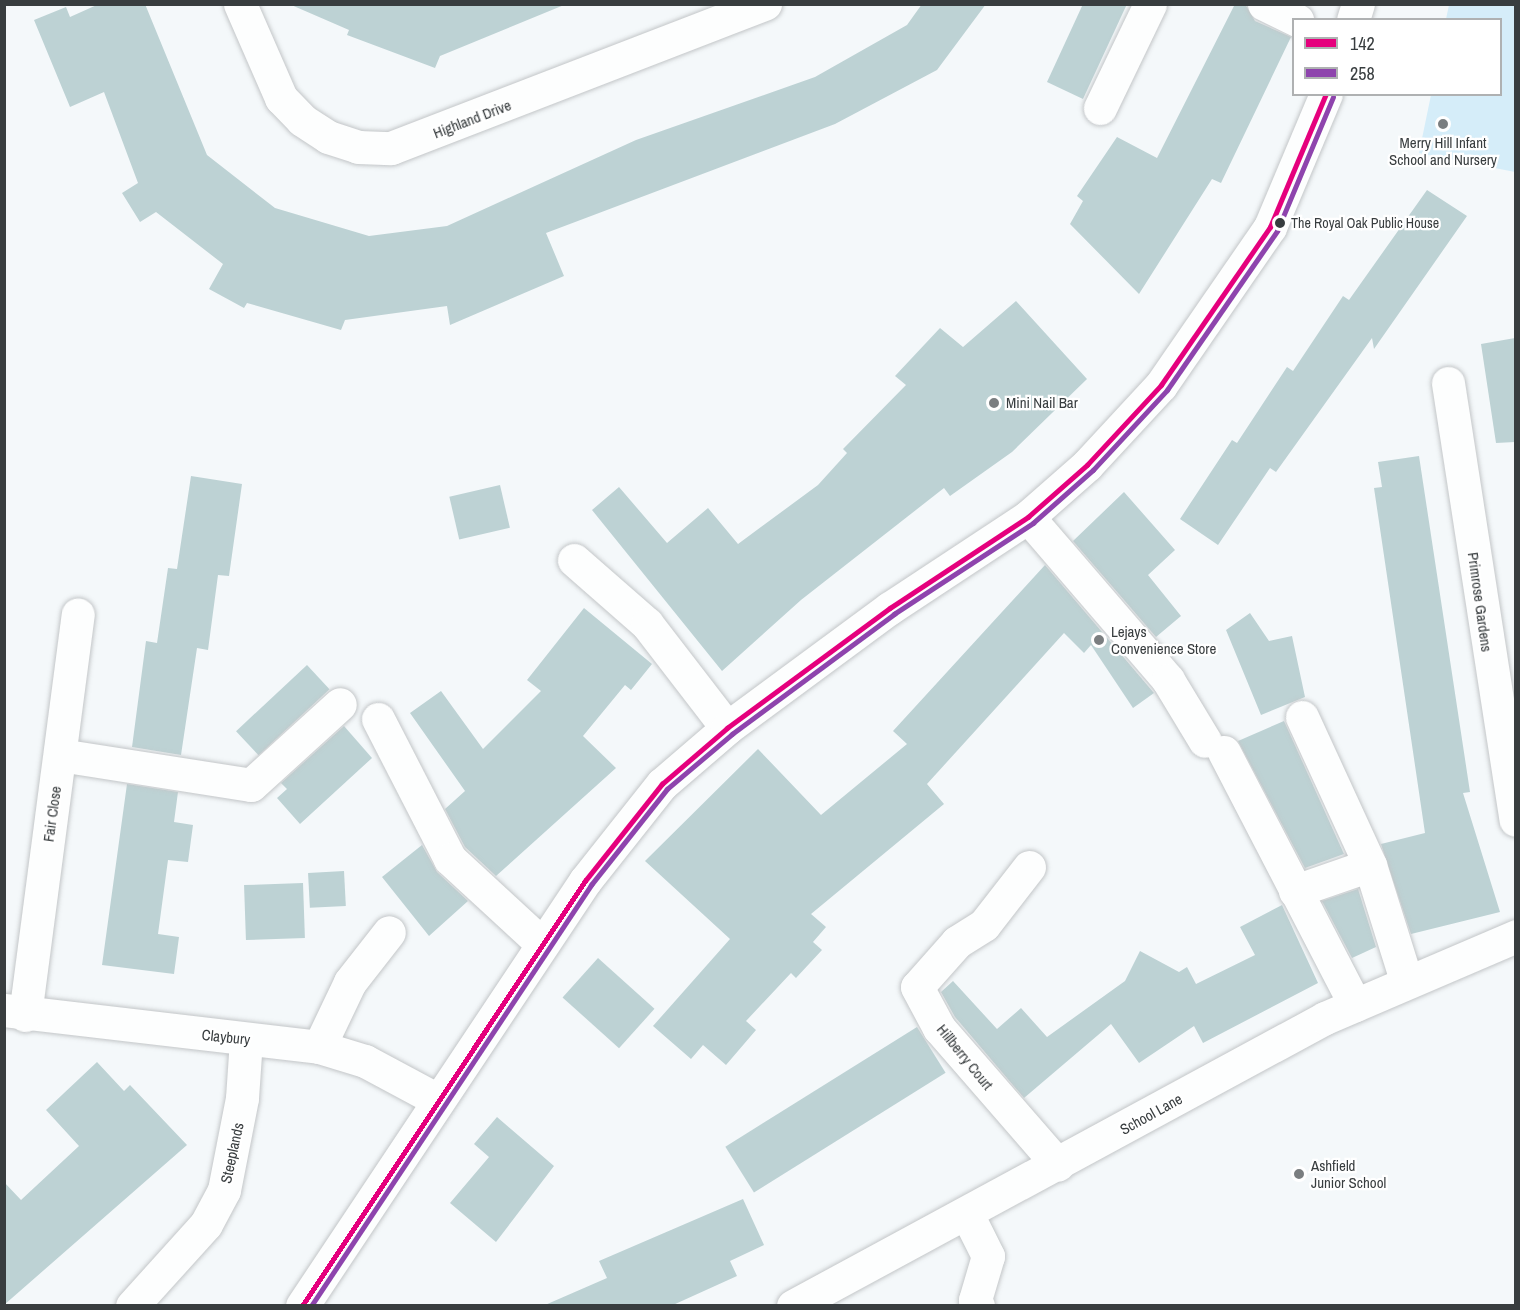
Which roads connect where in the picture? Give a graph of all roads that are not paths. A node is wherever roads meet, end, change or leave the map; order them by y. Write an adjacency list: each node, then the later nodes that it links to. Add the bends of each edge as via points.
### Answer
1 (240, 4): 2 (street, Highland Drive, via 276,90 302,120 327,137 358,147 391,148)
2 (765, 4)
3 (1150, 4): 7 (street)
4 (1264, 4): 5 (street)
5 (1293, 18)
6 (1325, 96): 9 (street, via 1270,227 1161,385 1067,485)
7 (1100, 108)
8 (1448, 384): 17 (street, Primrose Gardens)
9 (1028, 517): 15 (street, via 890,608); 20 (street, via 1168,680 1214,747)
10 (574, 560): 15 (street, via 647,624)
11 (78, 614): 16 (street, Fair Close)
12 (340, 704): 16 (street, via 251,785)
13 (1302, 717): 18 (street)
14 (378, 719): 23 (street, via 450,859)
15 (727, 728): 23 (street, via 662,784)
16 (60, 755): 26 (street, Fair Close)
17 (1515, 820)
18 (1370, 865): 20 (street); 24 (street)
19 (1029, 867): 30 (street, Hillberry Court, via 984,925 957,942 917,987 939,1028)
20 (1295, 891): 25 (street)
21 (389, 932): 28 (street, via 350,982)
22 (1515, 936): 24 (street, School Lane)
23 (542, 944): 29 (street)
24 (1406, 980): 25 (street, School Lane)
25 (1355, 1005): 30 (street, School Lane)
26 (15, 1013): 27 (street, Claybury)
27 (246, 1039): 28 (street, Claybury); 32 (street, Steeplands, via 240,1109 224,1190 206,1224)
28 (319, 1047): 29 (street, Claybury, via 365,1061)
29 (436, 1099): 33 (street, via 325,1277)
30 (1058, 1165): 31 (street, School Lane)
31 (967, 1214): 34 (street, School Lane); 35 (street, via 988,1256 975,1300)
32 (132, 1305)
33 (302, 1305)
34 (793, 1305)
35 (978, 1305)

